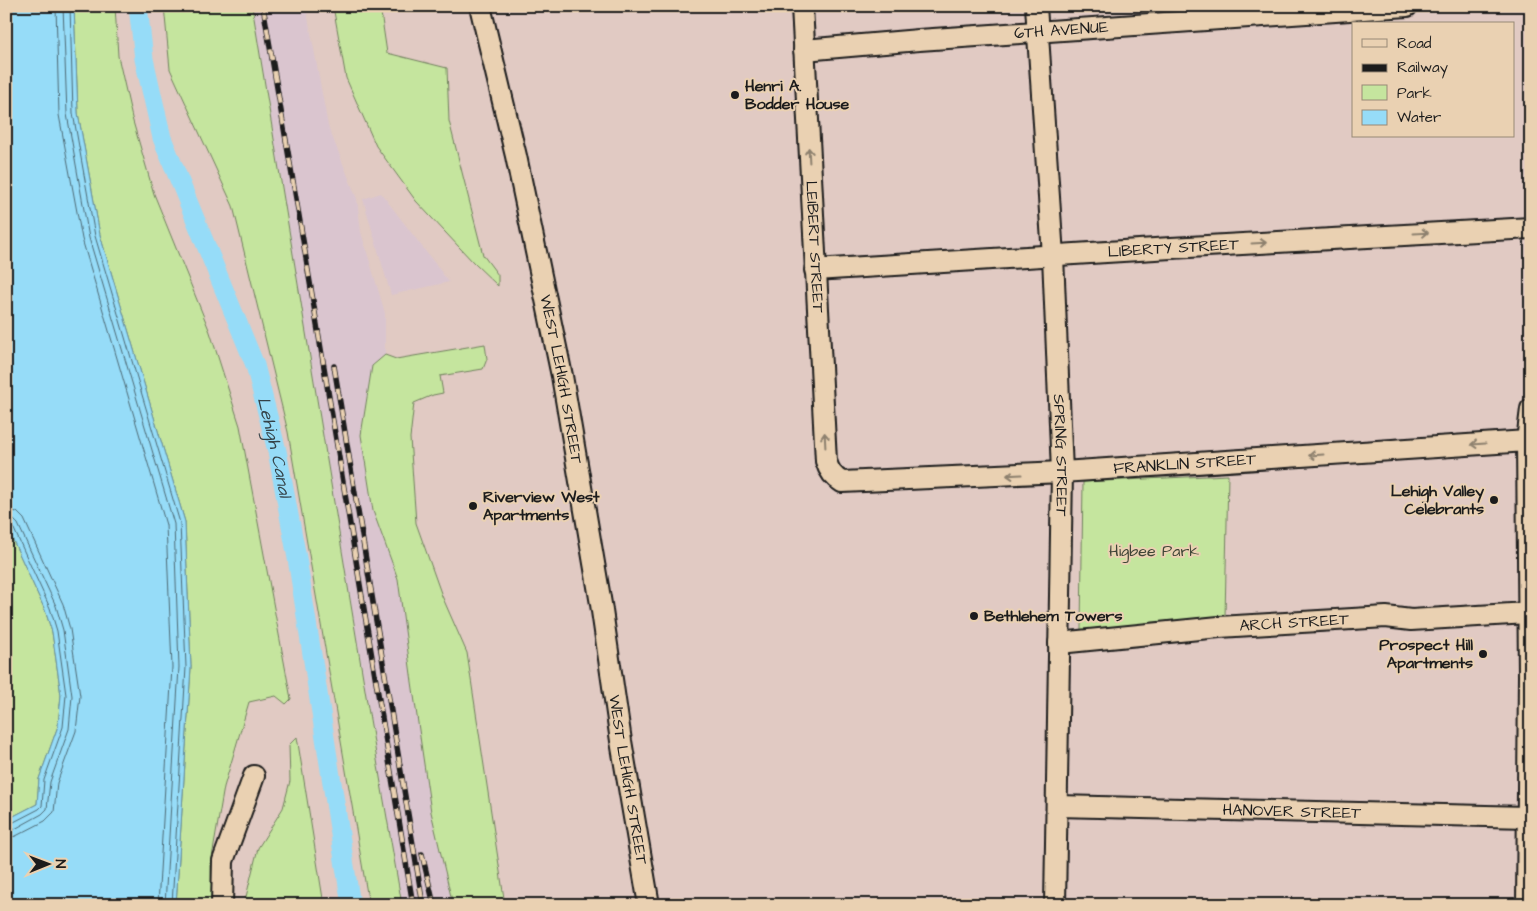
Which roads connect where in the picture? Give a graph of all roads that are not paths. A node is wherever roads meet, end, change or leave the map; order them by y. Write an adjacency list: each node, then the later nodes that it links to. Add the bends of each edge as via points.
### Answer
1 (480, 6): 21 (street, WEST LEHIGH STREET, via 516,156 562,376)
2 (802, 6): 6 (street, LEIBERT STREET)
3 (1036, 6): 5 (street, SPRING STREET)
4 (1407, 6): 5 (street, 6TH AVENUE)
5 (1038, 33): 6 (street, 6TH AVENUE); 8 (street, SPRING STREET)
6 (804, 50): 9 (street, LEIBERT STREET, one-way to 6)
7 (1531, 228): 8 (street, LIBERTY STREET, one-way to 7)
8 (1053, 256): 9 (street, LIBERTY STREET); 12 (street, SPRING STREET)
9 (815, 270): 13 (street, LEIBERT STREET, one-way to 9, via 828,469 826,461)
10 (1531, 410): 11 (street)
11 (1527, 441): 12 (street, FRANKLIN STREET, one-way to 12); 14 (street)
12 (1062, 472): 13 (street, FRANKLIN STREET, one-way to 13); 15 (street, SPRING STREET)
13 (842, 482)
14 (1528, 613): 15 (street, ARCH STREET, via 1258,625); 16 (street)
15 (1060, 643): 18 (street, SPRING STREET)
16 (1530, 675): 19 (street)
17 (254, 776): 20 (street, via 223,861)
18 (1057, 806): 19 (street, HANOVER STREET); 22 (street, SPRING STREET)
19 (1528, 817): 23 (street)
20 (222, 905)
21 (649, 905)
22 (1055, 905)
23 (1527, 905)

